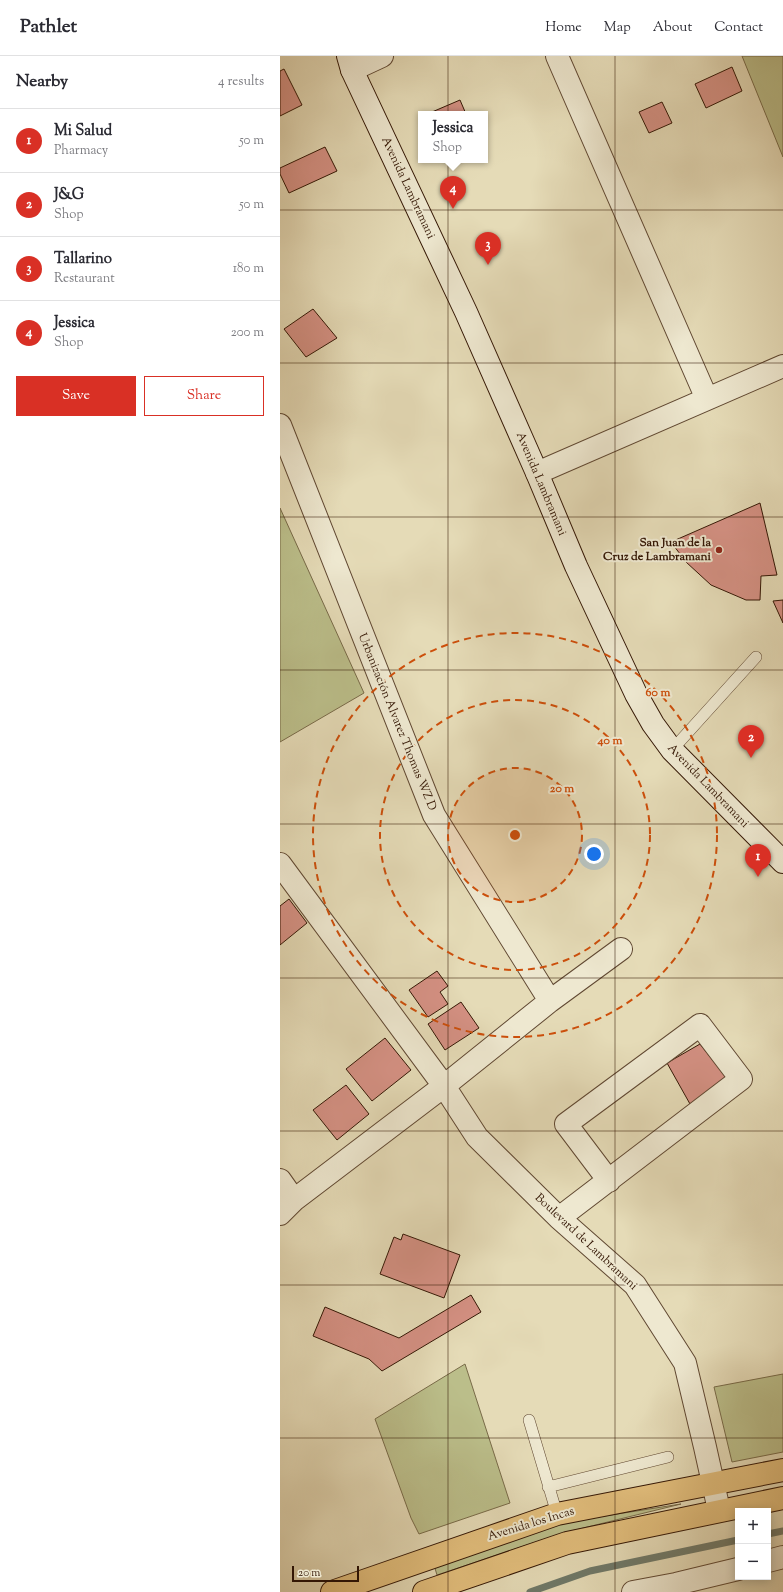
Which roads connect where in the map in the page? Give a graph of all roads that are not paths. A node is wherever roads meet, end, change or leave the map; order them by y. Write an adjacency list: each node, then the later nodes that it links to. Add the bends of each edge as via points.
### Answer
1 (382, 56): 3 (street)
2 (556, 56): 5 (street)
3 (348, 61): 7 (street, Avenida Lambramani, via 466,312)
4 (783, 366): 5 (street)
5 (707, 399): 7 (street)
6 (280, 425): 13 (street, Urbanización Alvarez Thomas WZ D, via 434,815)
7 (537, 473): 9 (street, Avenida Lambramani, via 576,566 636,694)
8 (756, 657): 9 (lane)
9 (672, 750): 10 (street, Avenida Lambramani)
10 (783, 862)
11 (280, 864): 14 (street, Boulevard de Lambramani)
12 (621, 949): 13 (street)
13 (550, 1001): 14 (street)
14 (444, 1086): 17 (street); 18 (street, Boulevard de Lambramani, via 477,1137)
15 (280, 1180): 17 (street)
16 (609, 1181): 16 (street, via 741,1079 700,1025 566,1124); 18 (street)
17 (287, 1207)
18 (559, 1218): 22 (street, Boulevard de Lambramani, via 635,1285 685,1363)
19 (529, 1420): 23 (lane)
20 (668, 1457): 23 (lane)
21 (783, 1470): 22 (main road, Avenida los Incas)
22 (713, 1483): 25 (street, Boulevard de Lambramani); 26 (main road, Avenida los Incas)
23 (548, 1487): 26 (lane)
24 (783, 1498): 25 (main road)
25 (719, 1510): 33 (main road, via 567,1543)
26 (557, 1514): 29 (main road, Avenida los Incas)
27 (783, 1557): 28 (street)
28 (771, 1560)
29 (408, 1564): 31 (main road, Avenida los Incas); 32 (main road)
30 (735, 1570): 34 (street)
31 (332, 1592)
32 (416, 1592)
33 (424, 1592)
34 (633, 1592)

